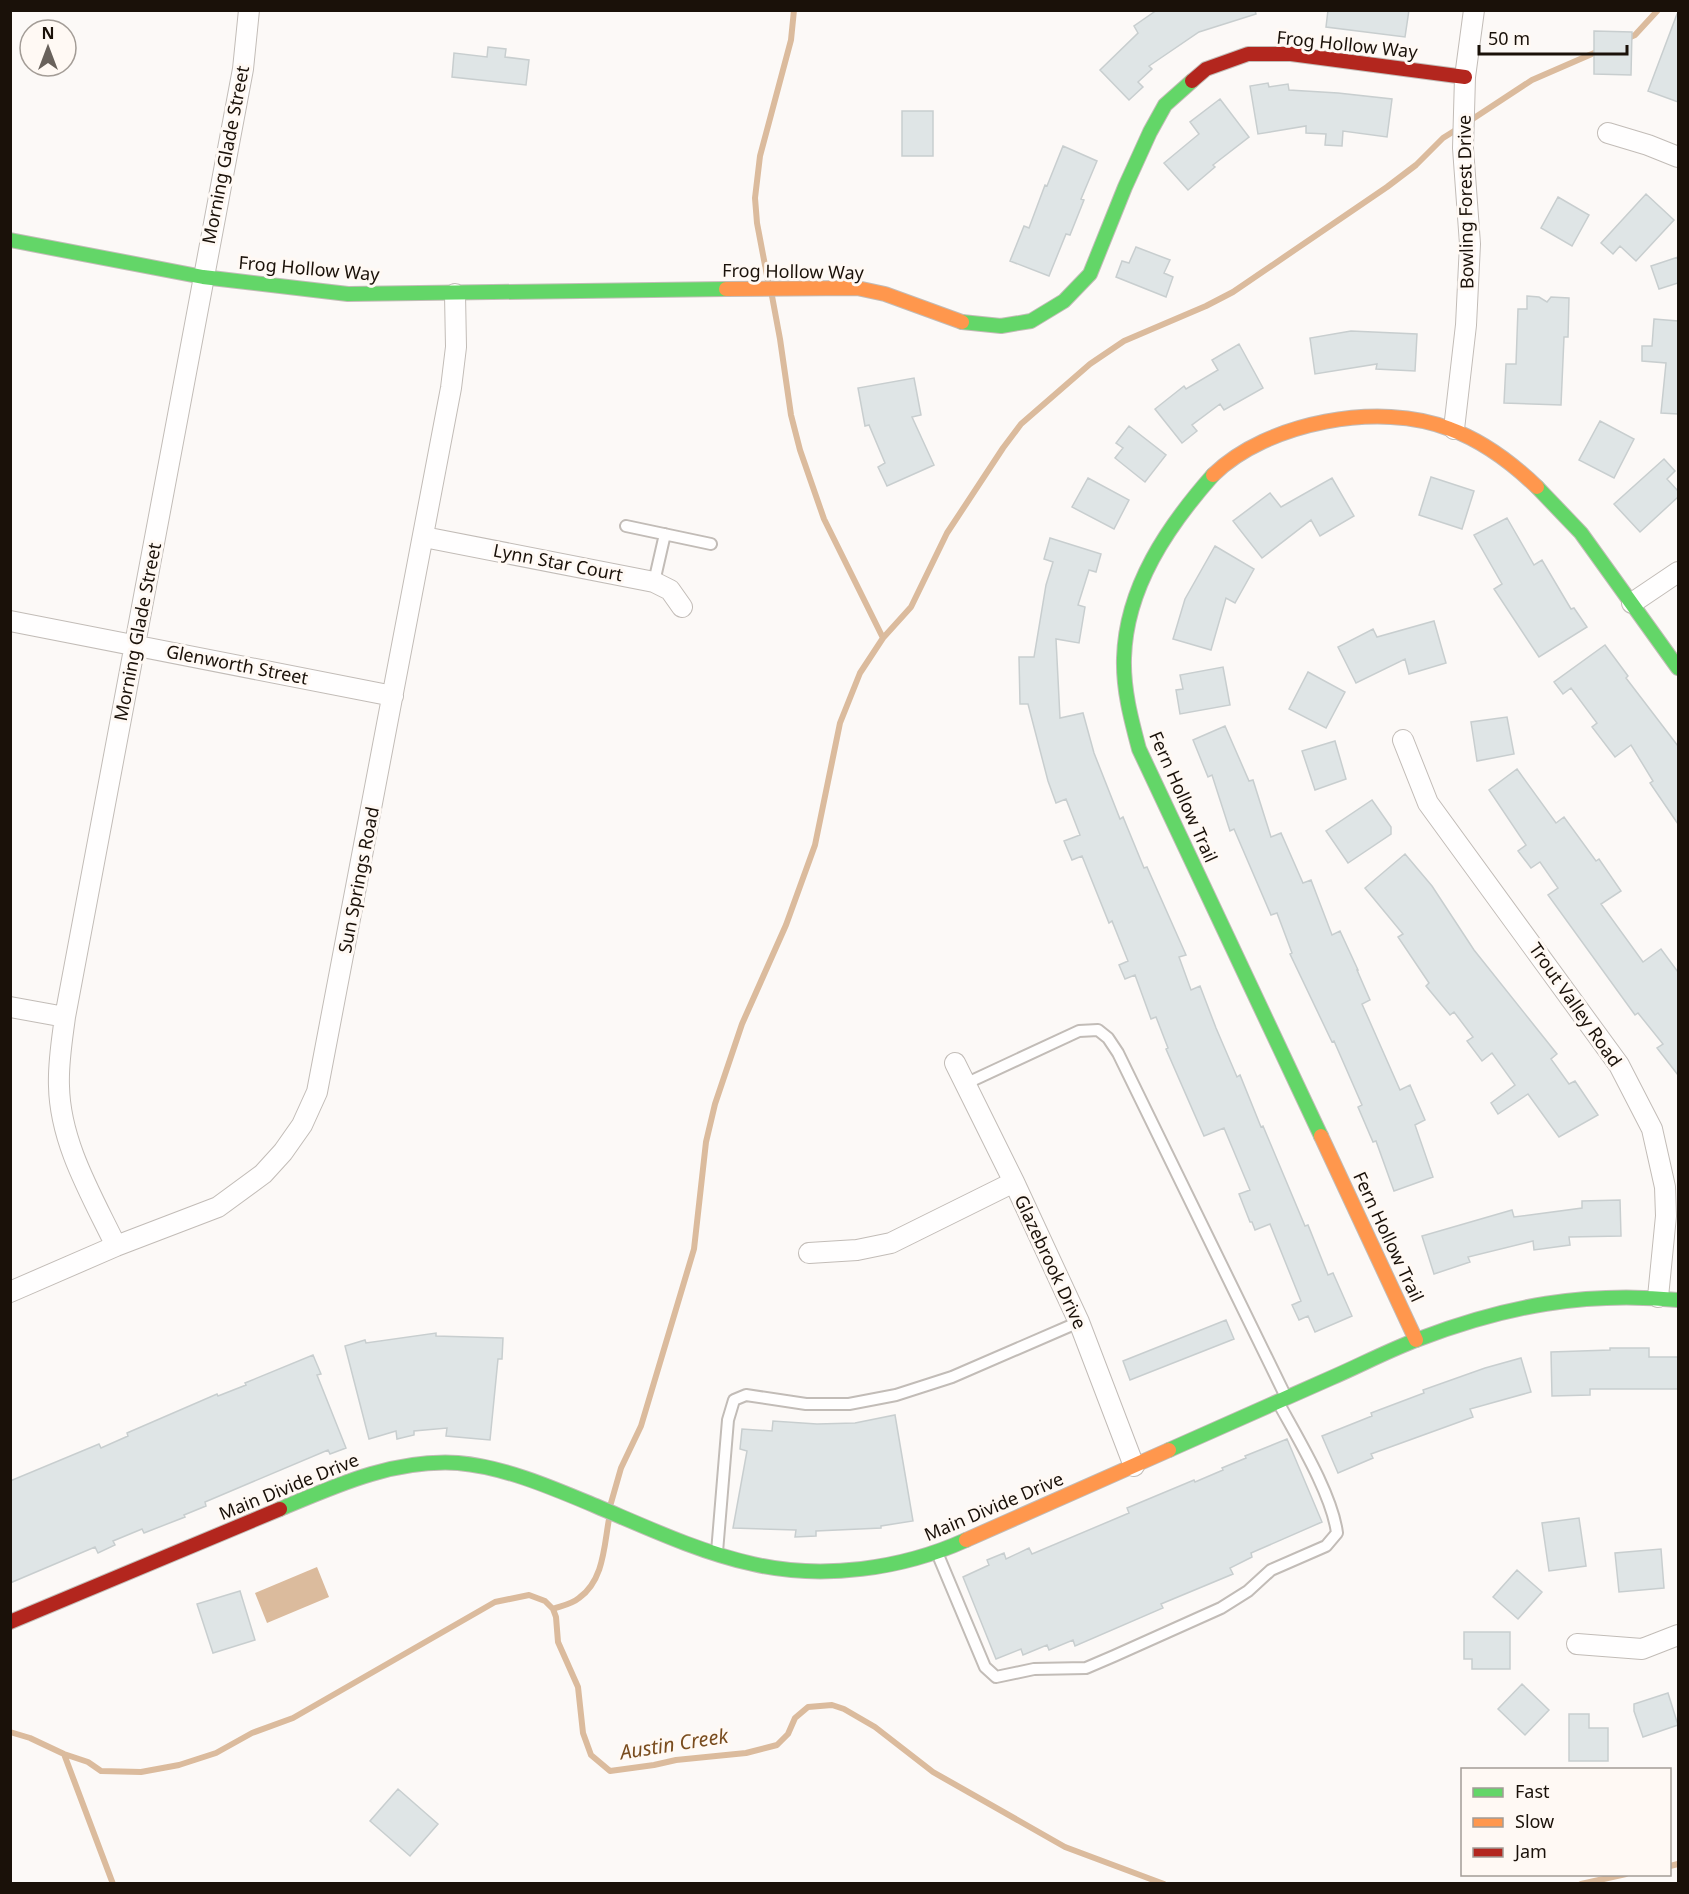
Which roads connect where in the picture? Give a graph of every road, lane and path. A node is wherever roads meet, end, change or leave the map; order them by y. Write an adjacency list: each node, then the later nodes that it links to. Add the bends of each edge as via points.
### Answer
1 (249, 10): 7 (street, Morning Glade Street, via 243,69)
2 (1474, 10): 3 (street, Bowling Forest Drive)
3 (1465, 77): 8 (street, Frog Hollow Way, via 1291,54 1248,54 1206,69 1165,105 1090,274 1064,301 1031,321 1001,326 967,324 885,294 857,288); 9 (street, Bowling Forest Drive, via 1463,148 1470,244)
4 (1608, 133): 5 (street)
5 (1678, 157)
6 (10, 240): 7 (street, Frog Hollow Way)
7 (203, 277): 8 (street, Frog Hollow Way, via 348,294); 19 (street, Morning Glade Street)
8 (455, 294): 12 (street, Sun Springs Road, via 456,347 451,388)
9 (1454, 429): 16 (street, Fern Hollow Trail, via 1495,452 1560,510); 34 (street, Fern Hollow Trail, via 1379,416 1319,421 1271,437 1218,471 1177,517 1152,555 1133,603 1124,658 1127,705 1139,749)
10 (626, 526): 11 (lane)
11 (665, 534): 13 (lane); 15 (lane)
12 (423, 537): 15 (street, Lynn Star Court); 21 (street, Sun Springs Road)
13 (711, 544)
14 (1678, 572): 16 (street)
15 (654, 582): 17 (street, Lynn Star Court, via 670,590)
16 (1632, 603): 20 (street, Fern Hollow Trail)
17 (681, 607)
18 (10, 621): 19 (street, Glenworth Street)
19 (135, 645): 21 (street, Glenworth Street); 24 (street, Morning Glade Street)
20 (1678, 668)
21 (393, 696): 28 (street, Sun Springs Road, via 326,1051 317,1092 302,1125 263,1174 218,1207)
22 (1403, 740): 31 (street, Trout Valley Road, via 1428,802 1619,1065 1652,1130 1665,1186)
23 (10, 1007): 24 (street)
24 (65, 1017): 28 (street, Morning Glade Street, via 58,1089 65,1126 76,1163)
25 (955, 1063): 26 (street, Glazebrook Drive)
26 (965, 1084): 27 (street, Glazebrook Drive); 35 (lane, via 1080,1030 1098,1029 1108,1038)
27 (1014, 1182): 29 (street, via 891,1243 857,1250); 33 (street, Glazebrook Drive)
28 (116, 1246): 30 (street, Sun Springs Road)
29 (809, 1252)
30 (10, 1292)
31 (1658, 1297): 32 (street, Main Divide Drive); 34 (street, Main Divide Drive, via 1564,1299 1466,1320)
32 (1678, 1300)
33 (1079, 1322): 36 (street, Glazebrook Drive); 38 (lane, via 952,1377 896,1395 849,1404 807,1404 746,1395 734,1400 728,1420)
34 (1416, 1340): 35 (street, Main Divide Drive)
35 (1282, 1400): 36 (street, Main Divide Drive); 37 (lane, via 1335,1516 1337,1533 1326,1546 1271,1570 1221,1608 1114,1656 1086,1668 1034,1670 996,1677 985,1666)
36 (1134, 1466): 37 (street, Main Divide Drive)
37 (938, 1553): 38 (street, Main Divide Drive, via 891,1565 808,1572)
38 (716, 1554): 39 (street, Main Divide Drive, via 564,1492 498,1470 450,1463 406,1466 346,1481)
39 (10, 1622)
40 (1678, 1635): 41 (street, via 1642,1649)
41 (1577, 1644)

